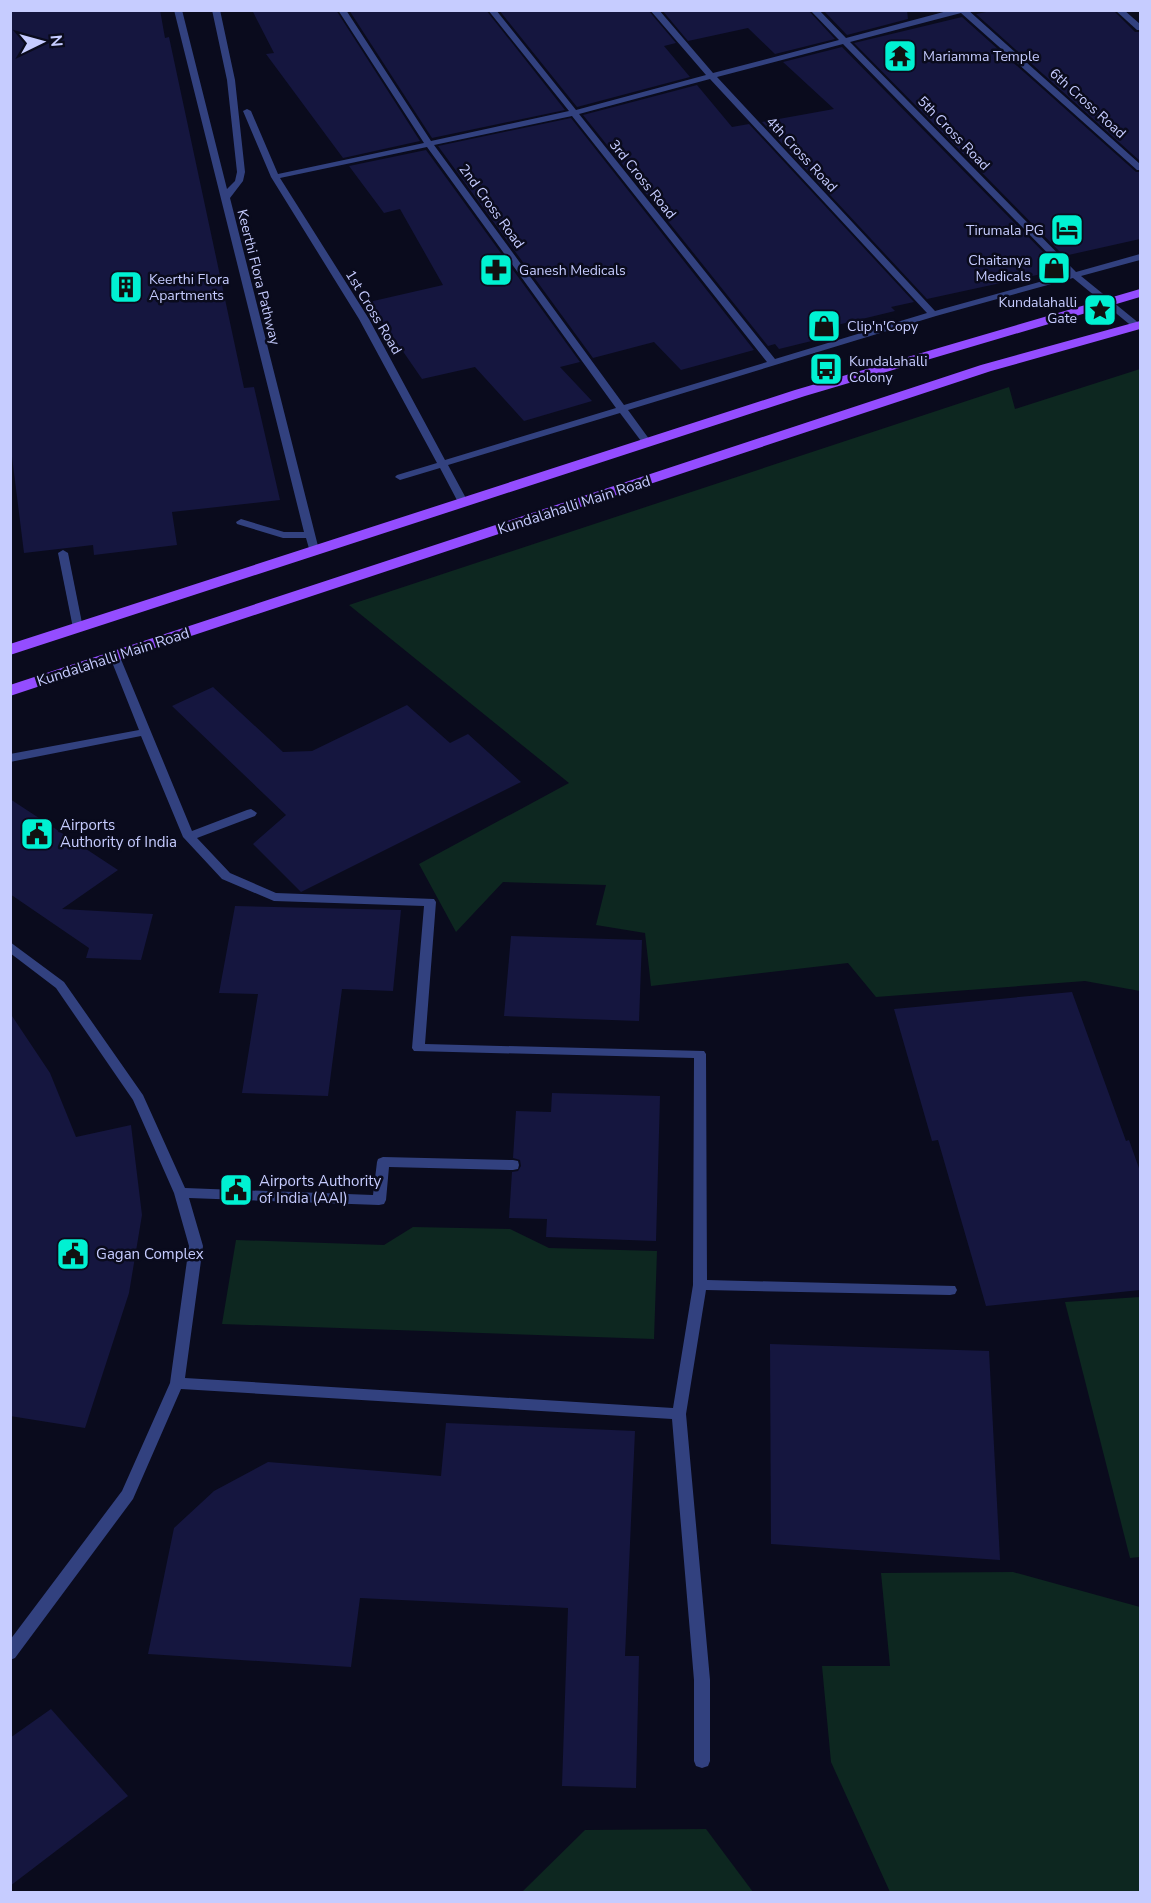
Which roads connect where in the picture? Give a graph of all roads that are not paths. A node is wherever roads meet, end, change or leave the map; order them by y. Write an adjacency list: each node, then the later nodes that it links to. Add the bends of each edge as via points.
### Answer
1 (178, 10): 17 (street, Keerthi Flora Pathway)
2 (216, 10): 17 (street, via 231,80 241,172 239,181)
3 (342, 10): 14 (street, 2nd Cross Road)
4 (492, 10): 13 (street, 3rd Cross Road)
5 (654, 10): 11 (street, 4th Cross Road)
6 (814, 10): 10 (street, 5th Cross Road)
7 (963, 10): 10 (street); 15 (street, 6th Cross Road)
8 (1119, 10): 9 (street)
9 (1140, 28)
10 (847, 43): 11 (street); 19 (street, 5th Cross Road)
11 (711, 75): 13 (street); 22 (street, 4th Cross Road)
12 (247, 111): 16 (street, 1st Cross Road)
13 (573, 113): 14 (street); 24 (street, 3rd Cross Road)
14 (429, 144): 16 (street); 25 (street, 2nd Cross Road)
15 (1140, 168)
16 (275, 177): 27 (street, 1st Cross Road, via 364,319)
17 (225, 198): 31 (street, Keerthi Flora Pathway)
18 (1140, 257): 19 (street)
19 (1074, 275): 21 (street, 5th Cross Road); 22 (street)
20 (1140, 292): 21 (main road)
21 (1109, 302): 23 (street, 5th Cross Road); 26 (main road, via 800,393)
22 (933, 314): 24 (street)
23 (1139, 326): 36 (main road, Kundalahalli Main Road, via 986,368)
24 (773, 363): 25 (street)
25 (622, 409): 26 (street, 2nd Cross Road); 27 (street)
26 (647, 443): 29 (main road)
27 (445, 464): 28 (street); 29 (street, 1st Cross Road)
28 (400, 477)
29 (464, 502): 32 (main road)
30 (241, 522): 31 (street, via 283,535)
31 (309, 535): 32 (street, Keerthi Flora Pathway)
32 (314, 550): 34 (main road)
33 (63, 553): 34 (street)
34 (78, 628): 35 (main road)
35 (10, 650)
36 (115, 657): 37 (main road, Kundalahalli Main Road); 38 (street)
37 (10, 691)
38 (145, 732): 39 (street); 41 (street)
39 (10, 758)
40 (250, 813): 41 (street)
41 (189, 837): 45 (street, via 226,876 274,897 430,902 418,1048 700,1054)
42 (10, 946): 44 (street, via 60,984 139,1098)
43 (513, 1165): 44 (street, via 383,1162 379,1200)
44 (182, 1193): 47 (street, via 196,1246)
45 (700, 1285): 46 (street); 48 (street)
46 (950, 1290)
47 (177, 1383): 48 (street); 49 (street, via 128,1495)
48 (679, 1414): 50 (street, via 702,1680)
49 (10, 1653)
50 (702, 1761)

